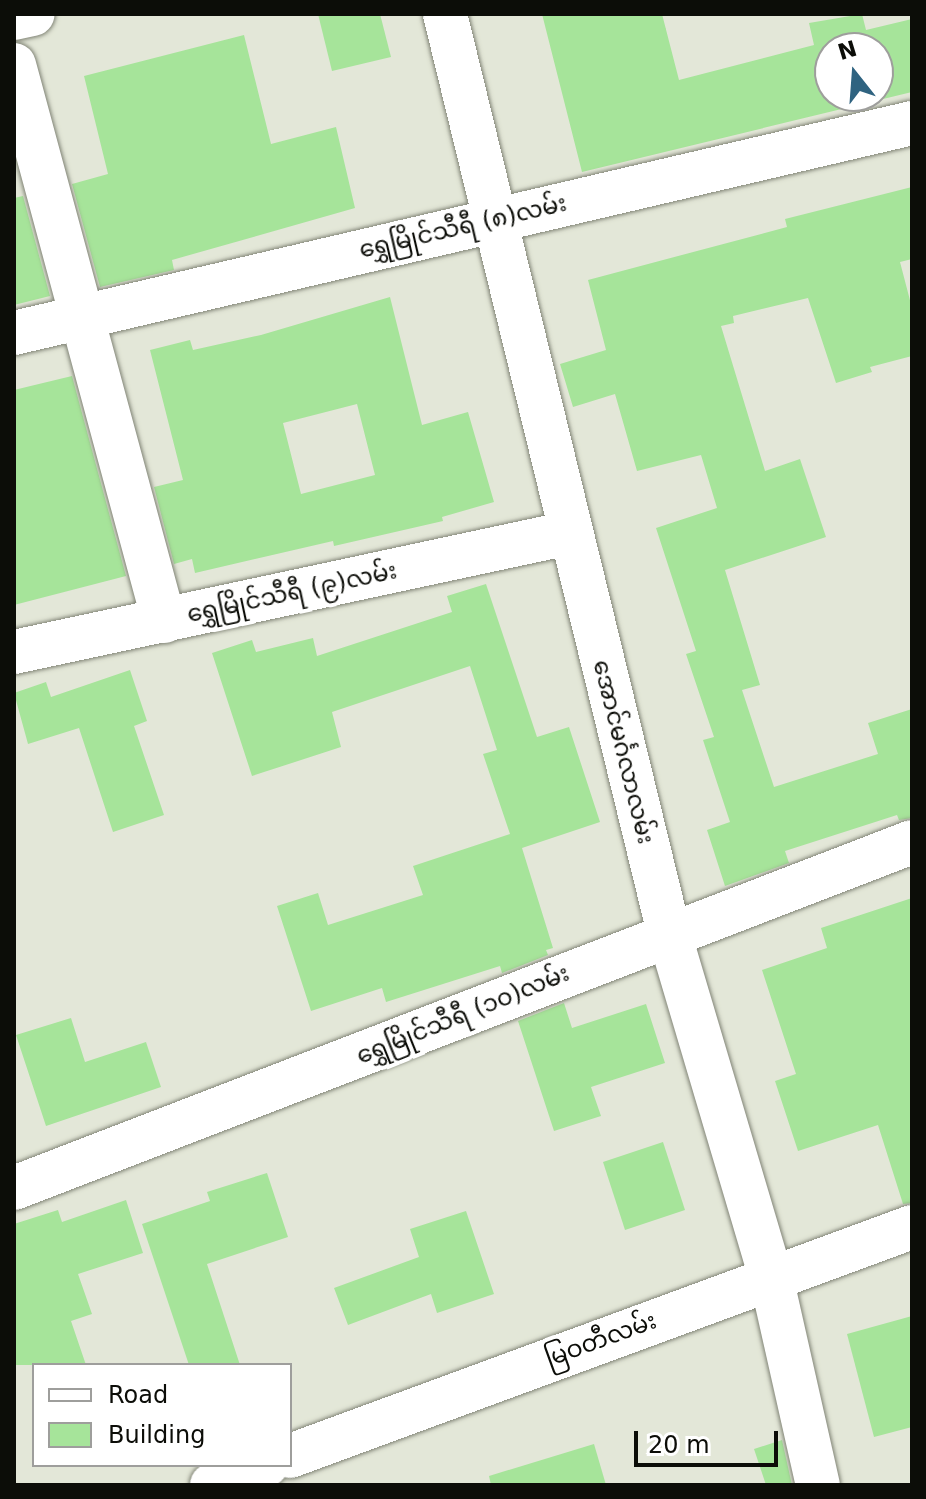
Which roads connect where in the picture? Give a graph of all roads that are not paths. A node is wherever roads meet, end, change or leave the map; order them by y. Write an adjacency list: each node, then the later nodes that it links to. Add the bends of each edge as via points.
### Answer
1 (33, 14): 3 (street)
2 (445, 14): 6 (street, အောင်မင်္ဂလာလမ်း)
3 (14, 18)
4 (14, 65): 7 (street)
5 (912, 123): 6 (street, ရွှေမြိုင်သီရီ (၈)လမ်း)
6 (494, 220): 7 (street, ရွှေမြိုင်သီရီ (၈)လမ်း); 9 (street, အောင်မင်္ဂလာလမ်း)
7 (78, 318): 8 (street, ရွှေမြိုင်သီရီ (၈)လမ်း); 10 (street)
8 (14, 333)
9 (569, 533): 10 (street, ရွှေမြိုင်သီရီ (၉)လမ်း); 13 (street, အောင်မင်္ဂလာလမ်း)
10 (164, 621): 11 (street, ရွှေမြိုင်သီရီ (၉)လမ်း)
11 (14, 652)
12 (912, 842): 13 (street, ရွှေမြိုင်သီရီ (၁၀)လမ်း)
13 (669, 933): 14 (street, ရွှေမြိုင်သီရီ (၁၀)လမ်း); 16 (street, အောင်မင်္ဂလာလမ်း)
14 (14, 1188)
15 (912, 1227): 16 (street, မြဝတီလမ်း)
16 (771, 1277): 17 (street, မြဝတီလမ်း); 20 (street, အောင်မင်္ဂလာလမ်း)
17 (292, 1455)
18 (261, 1467): 19 (street)
19 (212, 1485)
20 (818, 1485)

